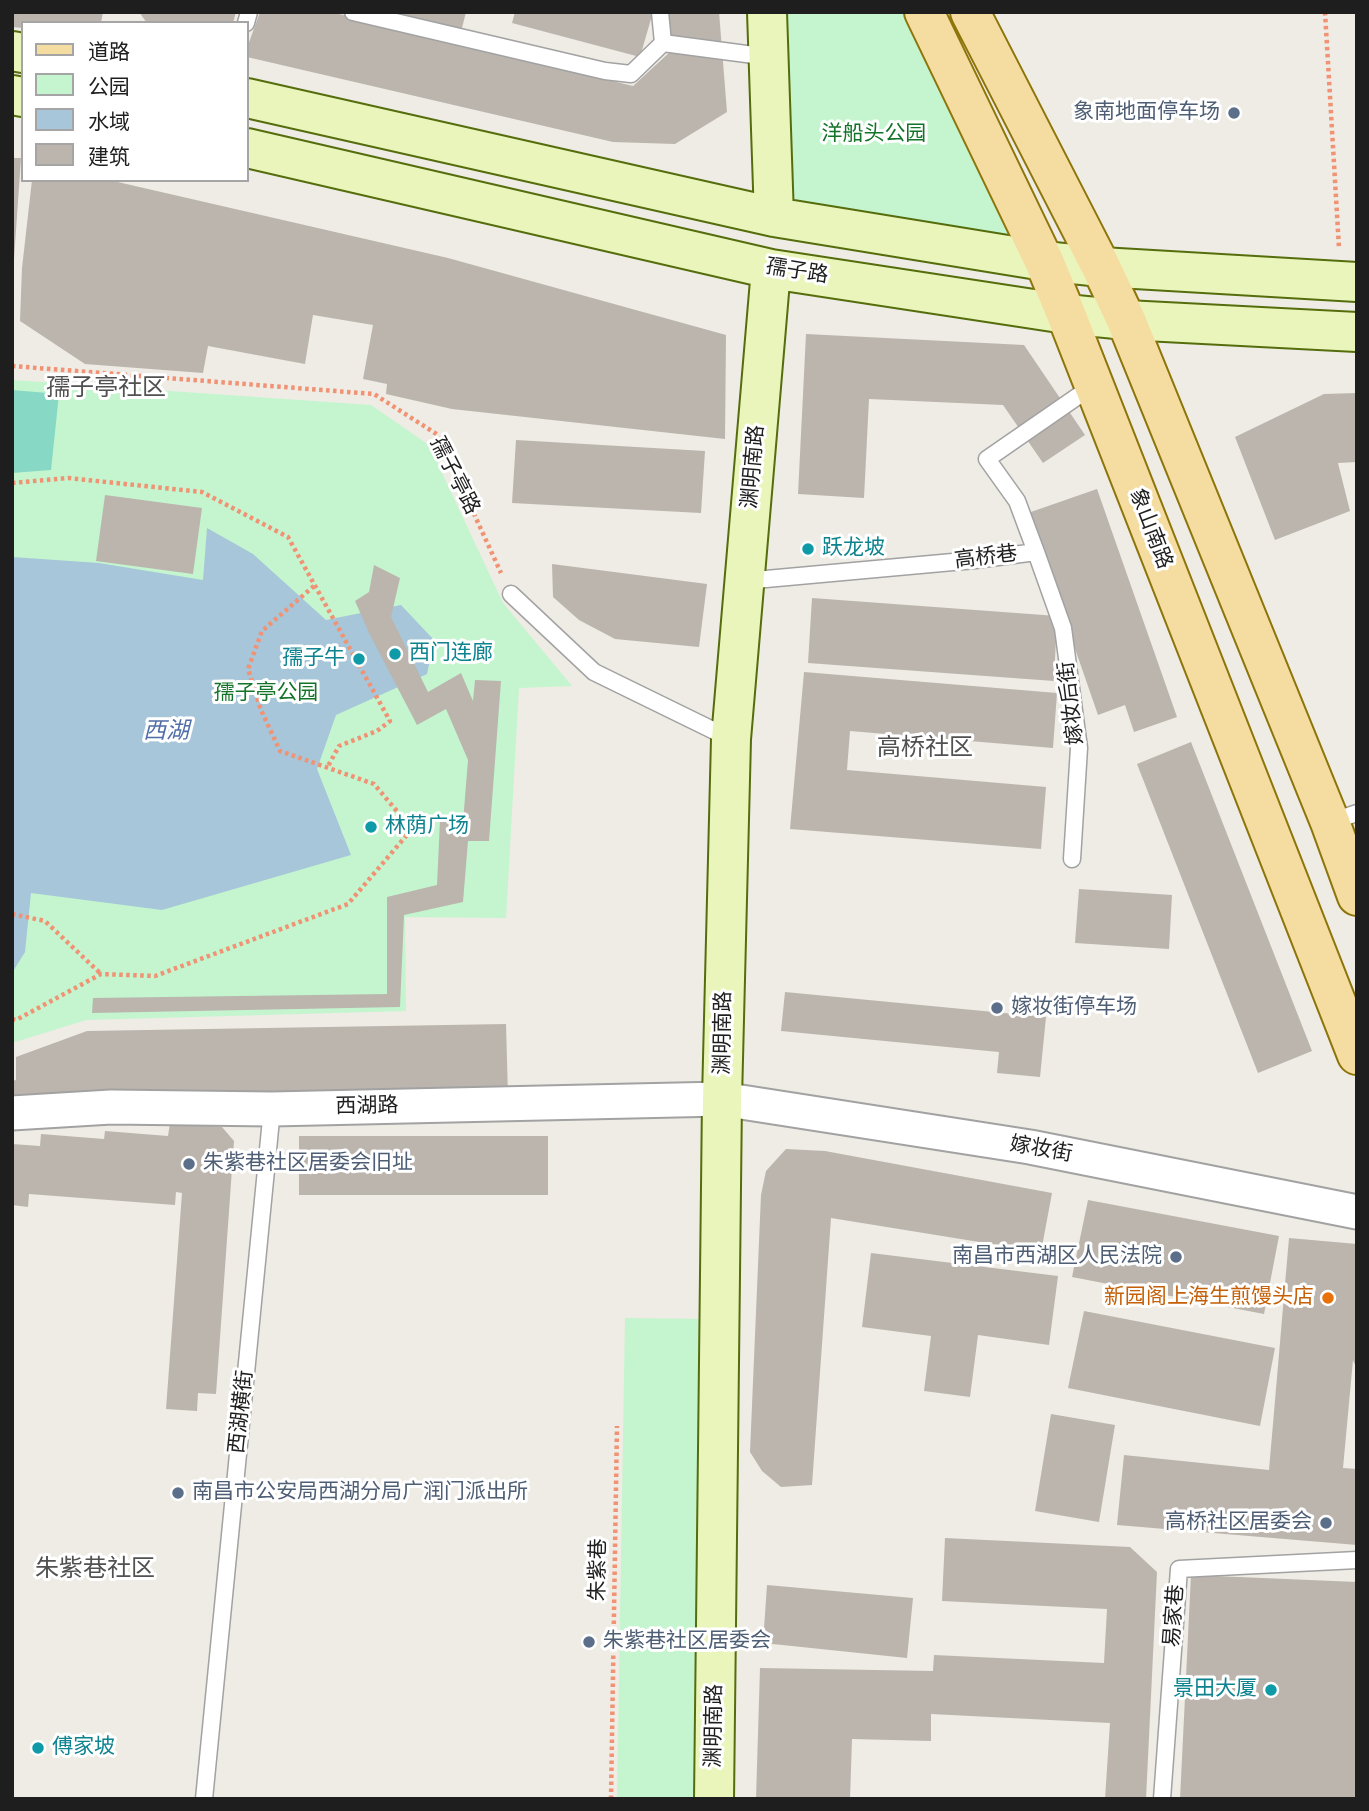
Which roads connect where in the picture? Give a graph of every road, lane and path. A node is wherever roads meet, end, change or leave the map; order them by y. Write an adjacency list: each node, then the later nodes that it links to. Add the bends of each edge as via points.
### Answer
1 (353, 12): 7 (lane, via 631,74)
2 (660, 12): 7 (lane)
3 (767, 12): 8 (main road)
4 (924, 12): 12 (main road, 象山南路)
5 (970, 12): 13 (main road)
6 (1325, 12): 15 (path)
7 (663, 43): 8 (lane)
8 (769, 57): 11 (main road)
9 (248, 98): 11 (main road)
10 (248, 148): 14 (main road, 孺子路)
11 (774, 217): 12 (main road)
12 (1044, 261): 13 (main road); 16 (main road, 象山南路)
13 (1101, 267): 15 (main road); 17 (main road)
14 (771, 269): 16 (main road, 孺子路); 23 (main road, 渊明南路)
15 (1349, 281)
16 (1066, 314): 17 (main road, 孺子路); 20 (main road, 象山南路)
17 (1126, 320): 18 (main road, 孺子路); 28 (main road)
18 (1357, 332)
19 (12, 366): 25 (path, 孺子亭路, via 374,394 438,435)
20 (1094, 385): 22 (lane, 高桥巷, via 988,459 1017,501); 34 (main road, 象山南路)
21 (12, 483): 24 (path, via 68,478 202,492 288,537)
22 (1036, 552): 23 (lane, 高桥巷); 29 (lane, 嫁妆后街, via 1063,628 1079,748)
23 (744, 581): 26 (main road, 渊明南路)
24 (314, 586): 27 (path, via 390,721 377,732 339,746); 27 (path, via 262,631 248,668 280,751)
25 (511, 594): 26 (lane, via 594,672)
26 (731, 739): 35 (main road, 渊明南路)
27 (327, 768): 32 (path, via 374,784 412,829 348,904 155,976)
28 (1343, 818): 30 (main road)
29 (1073, 859)
30 (1357, 896)
31 (12, 914): 32 (path, via 46,921)
32 (100, 974): 33 (path)
33 (12, 1019)
34 (1357, 1055)
35 (722, 1099): 36 (street, 西湖路); 38 (street, 嫁妆街, via 1030,1147); 43 (main road, 渊明南路)
36 (272, 1110): 37 (street, 西湖路, via 111,1107); 41 (lane, 西湖横街)
37 (12, 1113)
38 (1357, 1212)
39 (617, 1426): 42 (path, 朱紫巷)
40 (1357, 1560): 44 (lane, 易家巷, via 1179,1569)
41 (204, 1799)
42 (611, 1799)
43 (714, 1799)
44 (1162, 1799)

